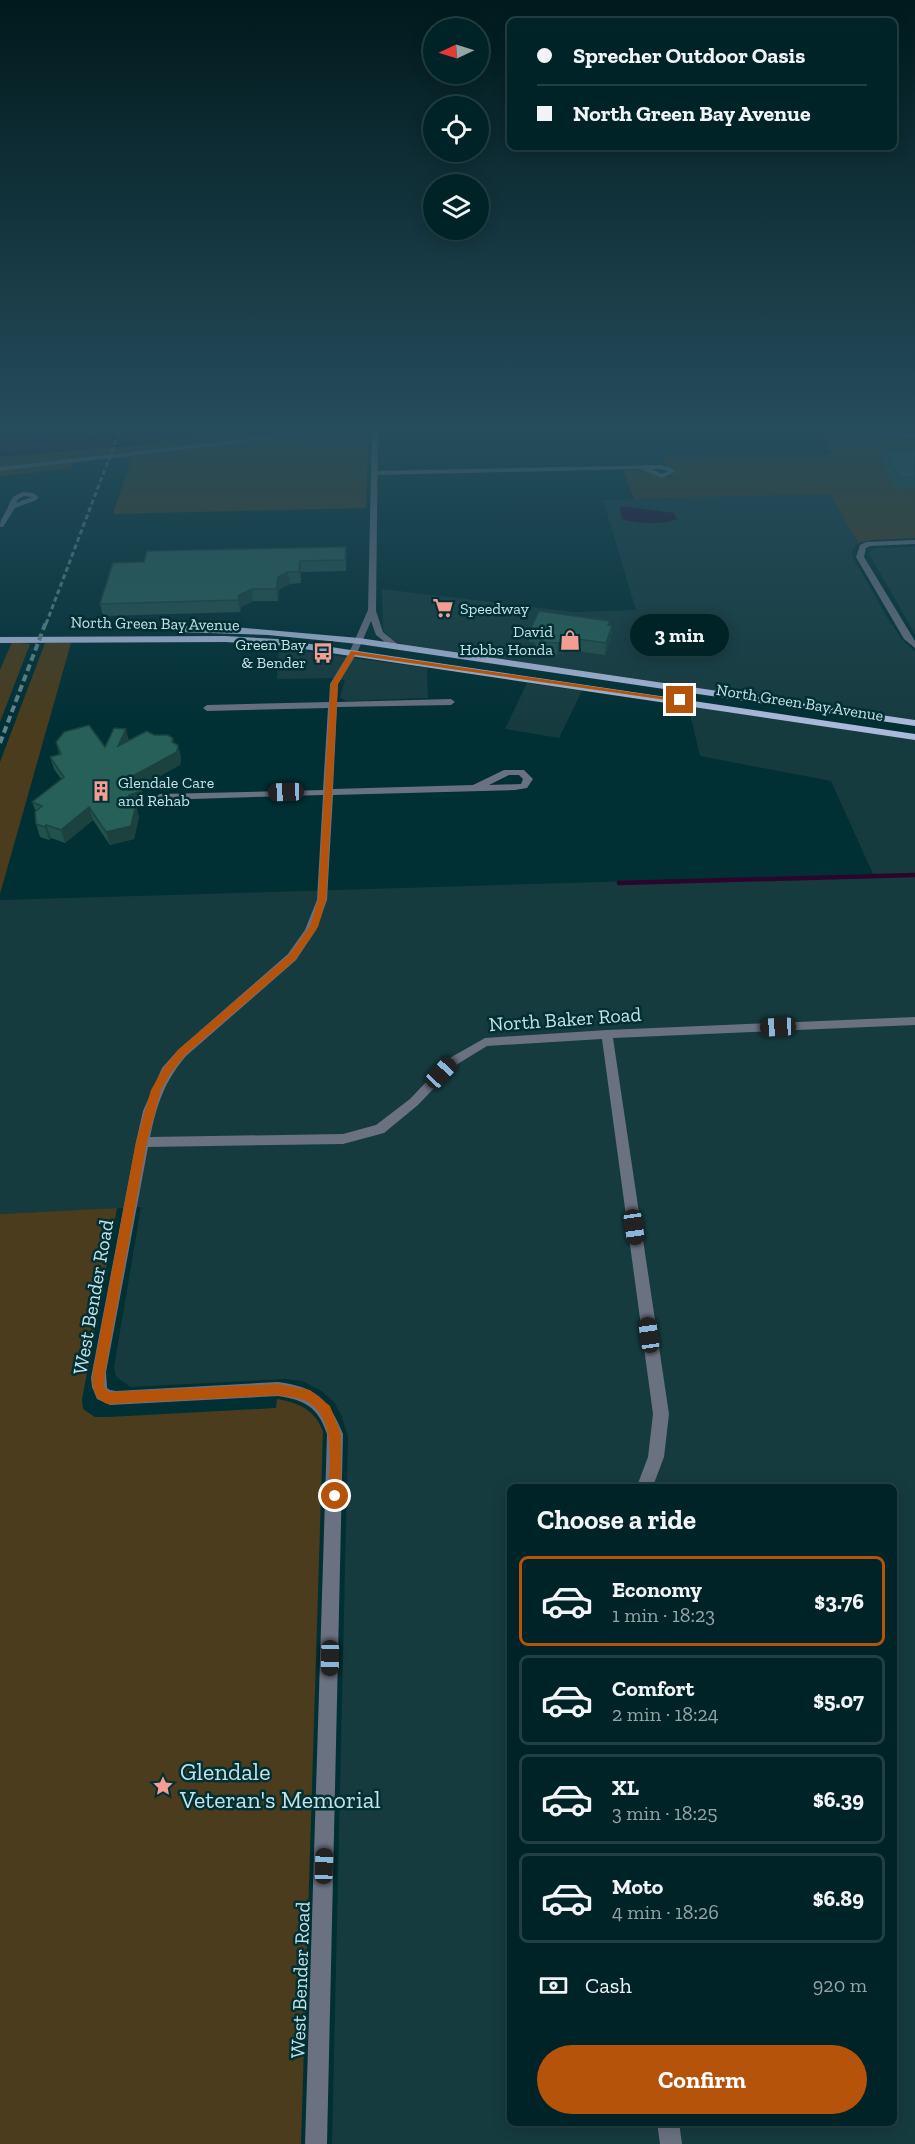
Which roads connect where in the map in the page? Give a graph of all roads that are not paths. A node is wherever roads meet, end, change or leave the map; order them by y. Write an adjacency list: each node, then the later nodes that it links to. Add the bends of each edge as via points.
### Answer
1 (373, 527): 3 (street, West Bender Road)
2 (915, 542): 7 (street, via 876,543 863,547 860,557)
3 (372, 610): 6 (street, West Bender Road); 8 (street, via 379,633)
4 (0, 633): 6 (main road, North Green Bay Avenue, via 228,628)
5 (0, 640): 9 (main road, North Green Bay Avenue, via 225,639)
6 (359, 641): 8 (main road, North Green Bay Avenue); 9 (street, West Bender Road)
7 (915, 646)
8 (396, 647): 13 (main road, North Green Bay Avenue)
9 (353, 653): 11 (street, West Bender Road, via 334,684); 16 (main road, North Green Bay Avenue)
10 (451, 702): 11 (street)
11 (332, 705): 12 (street); 20 (street, West Bender Road)
12 (207, 708)
13 (871, 716): 14 (main road, North Green Bay Avenue); 16 (main road)
14 (893, 720): 15 (main road, North Green Bay Avenue); 17 (main road)
15 (915, 723)
16 (870, 730): 17 (main road, North Green Bay Avenue)
17 (892, 733): 18 (main road, North Green Bay Avenue)
18 (915, 736)
19 (477, 788): 20 (street)
20 (328, 791): 21 (street); 24 (street, West Bender Road, via 322,900 314,927 292,957 166,1071 156,1090)
21 (160, 797)
22 (915, 1021): 23 (street, North Baker Road)
23 (607, 1034): 24 (street, North Baker Road, via 486,1042 452,1062 414,1102 380,1129 343,1139); 25 (street, via 661,1414 656,1457)
24 (142, 1142): 27 (street, West Bender Road, via 98,1388 107,1398 294,1390 326,1410 335,1434)
25 (646, 1484)
26 (669, 2126): 28 (street)
27 (316, 2144)
28 (671, 2144)

